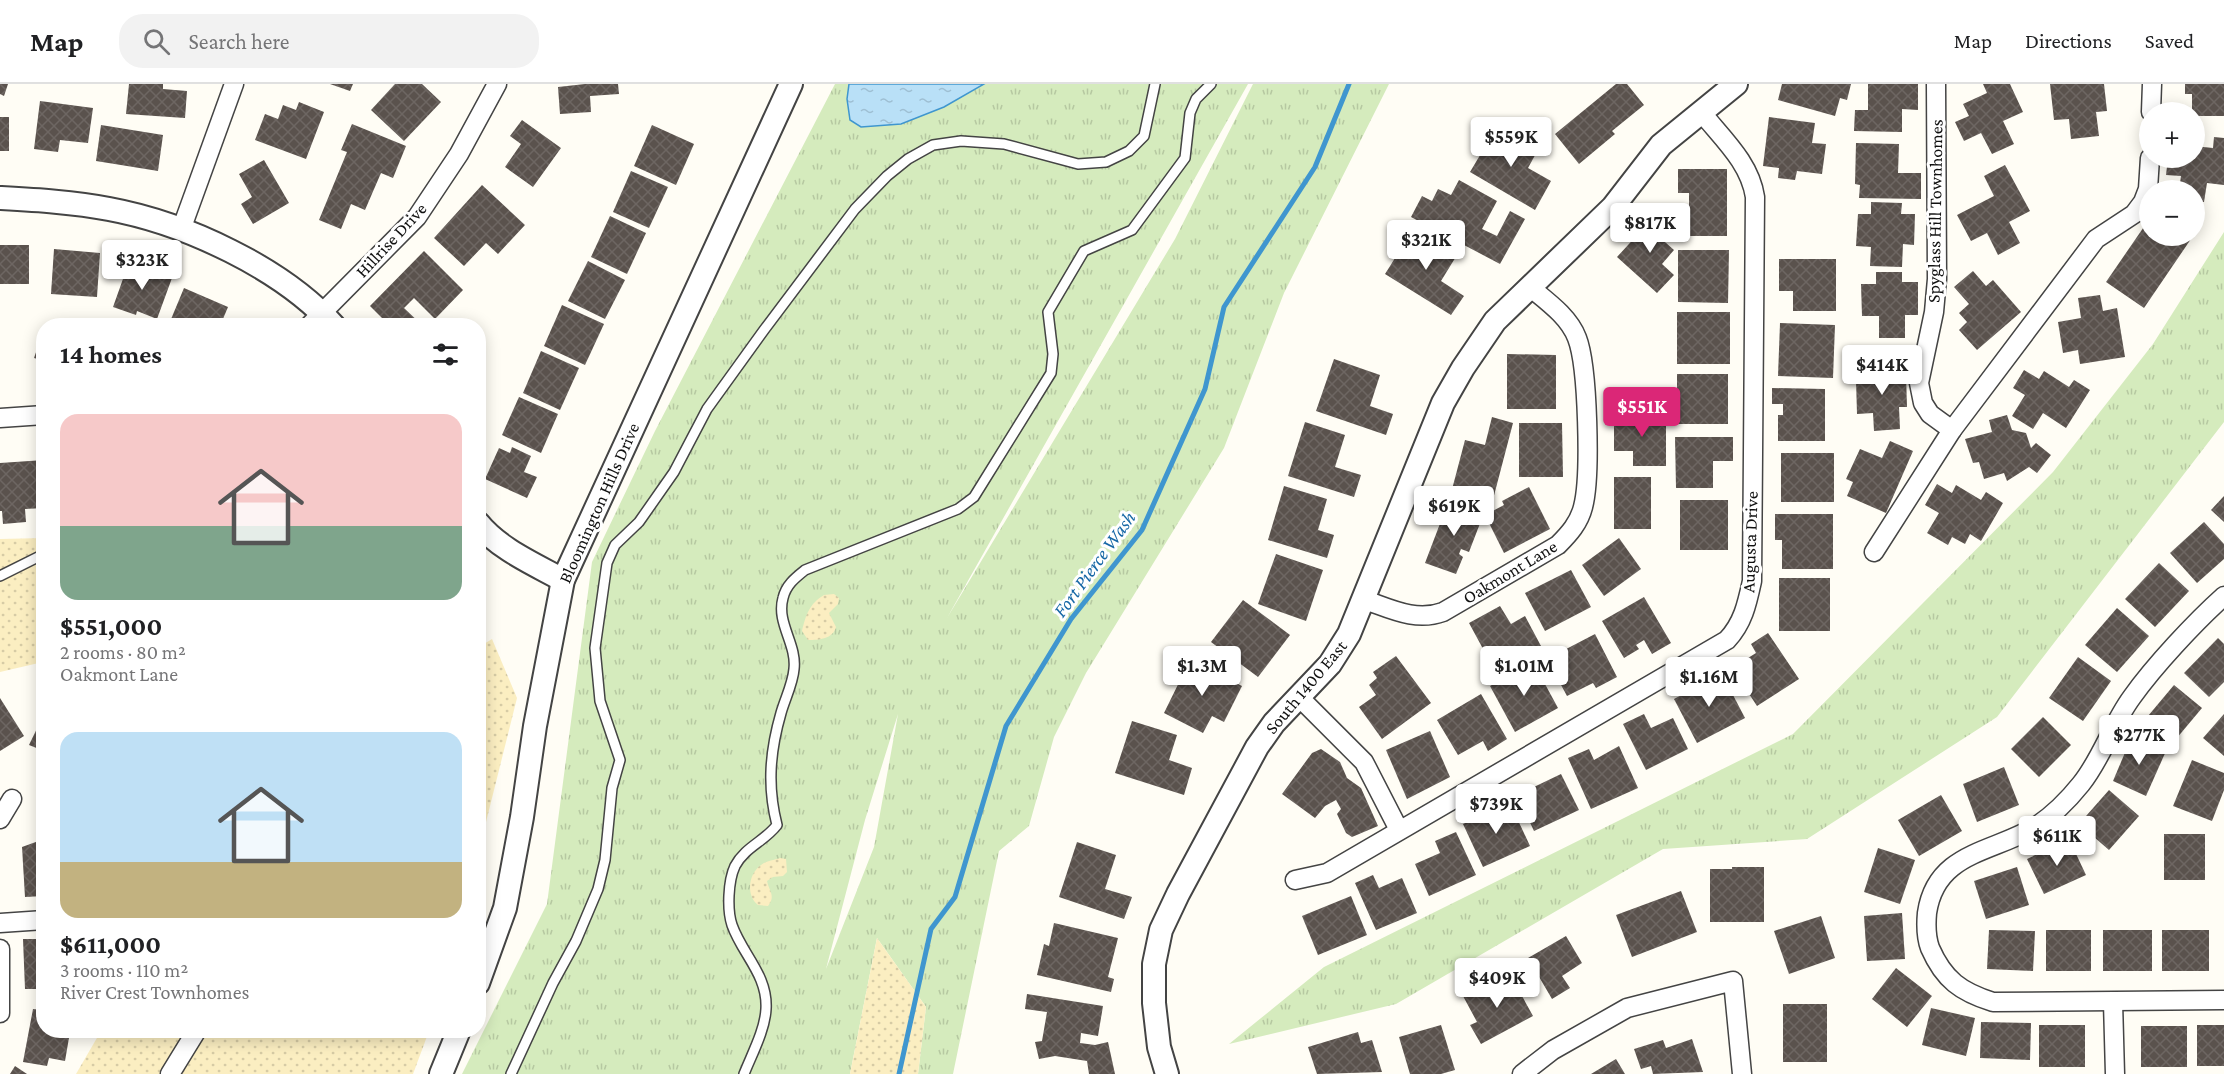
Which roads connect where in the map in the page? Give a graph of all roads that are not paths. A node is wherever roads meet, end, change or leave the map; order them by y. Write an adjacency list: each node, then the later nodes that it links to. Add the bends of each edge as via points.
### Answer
1 (234, 84): 13 (street)
2 (497, 84): 16 (street, Hillrise Drive, via 459,154 417,217)
3 (791, 84): 24 (street, Bloomington Hills Drive)
4 (1155, 84): 43 (lane, via 1144,136 1129,151 1106,162 1078,164 1004,144 961,141 933,145 908,159 855,209 707,409 674,472 639,522 615,545 607,562 595,648 600,701 620,760 612,788 605,860 598,889 576,941)
5 (1211, 84): 44 (lane, via 1196,99 1190,113 1185,158 1132,230 1084,251 1048,312 1051,373 974,497 958,509 805,570 793,579 783,597 781,617 793,647 794,669 772,743 770,784 777,825 749,848 735,867 729,892 732,924 764,984 766,1010)
6 (1736, 84): 10 (street, South 1400 East)
7 (1936, 84): 19 (street, Spyglass Hill Townhomes, via 1937,279 1919,383 1930,414)
8 (2152, 84): 9 (street)
9 (2151, 102)
10 (1702, 113): 14 (street, South 1400 East, via 1661,145 1613,207); 30 (street, Augusta Drive, via 1746,166 1755,197 1752,581 1739,627 1727,640)
11 (2150, 168): 19 (street, via 2148,189 2134,214 2096,239)
12 (0, 198): 13 (street, via 111,209)
13 (181, 230): 15 (street, via 264,269)
14 (1531, 288): 26 (street, South 1400 East, via 1495,321 1443,403); 26 (street, Oakmont Lane, via 1561,313 1576,336 1585,362 1586,484 1583,508 1574,530 1558,545 1429,617 1416,617)
15 (319, 318)
16 (325, 318)
17 (36, 416): 18 (street)
18 (0, 418)
19 (1952, 430): 21 (street)
20 (486, 533): 24 (street)
21 (1874, 552)
22 (36, 558): 23 (lane)
23 (0, 576)
24 (563, 580): 35 (street, Bloomington Hills Drive, via 505,909)
25 (2224, 596): 37 (street, via 2132,697 2082,782 2061,806 2011,840 1972,854 1951,867 1937,883 1929,901 1929,945 1938,965 1969,994 1994,1002)
26 (1365, 600): 27 (street, South 1400 East, via 1330,664)
27 (1300, 698): 30 (street, via 1364,762); 45 (street, South 1400 East, via 1274,723 1257,747 1161,930 1154,964 1154,1003 1159,1047)
28 (12, 799): 29 (street)
29 (0, 819)
30 (1400, 830): 31 (street, Augusta Drive, via 1327,873)
31 (1295, 880)
32 (36, 921): 33 (street)
33 (0, 923)
34 (0, 950): 38 (street)
35 (486, 961)
36 (2224, 1000): 37 (street)
37 (2113, 1002): 48 (street)
38 (0, 1013)
39 (191, 1038): 41 (street)
40 (456, 1038): 42 (street)
41 (170, 1074)
42 (441, 1074)
43 (511, 1074)
44 (744, 1074)
45 (1167, 1074)
46 (1522, 1074): 47 (street, via 1553,1050 1627,1008 1733,981)
47 (1742, 1074)
48 (2115, 1074)

